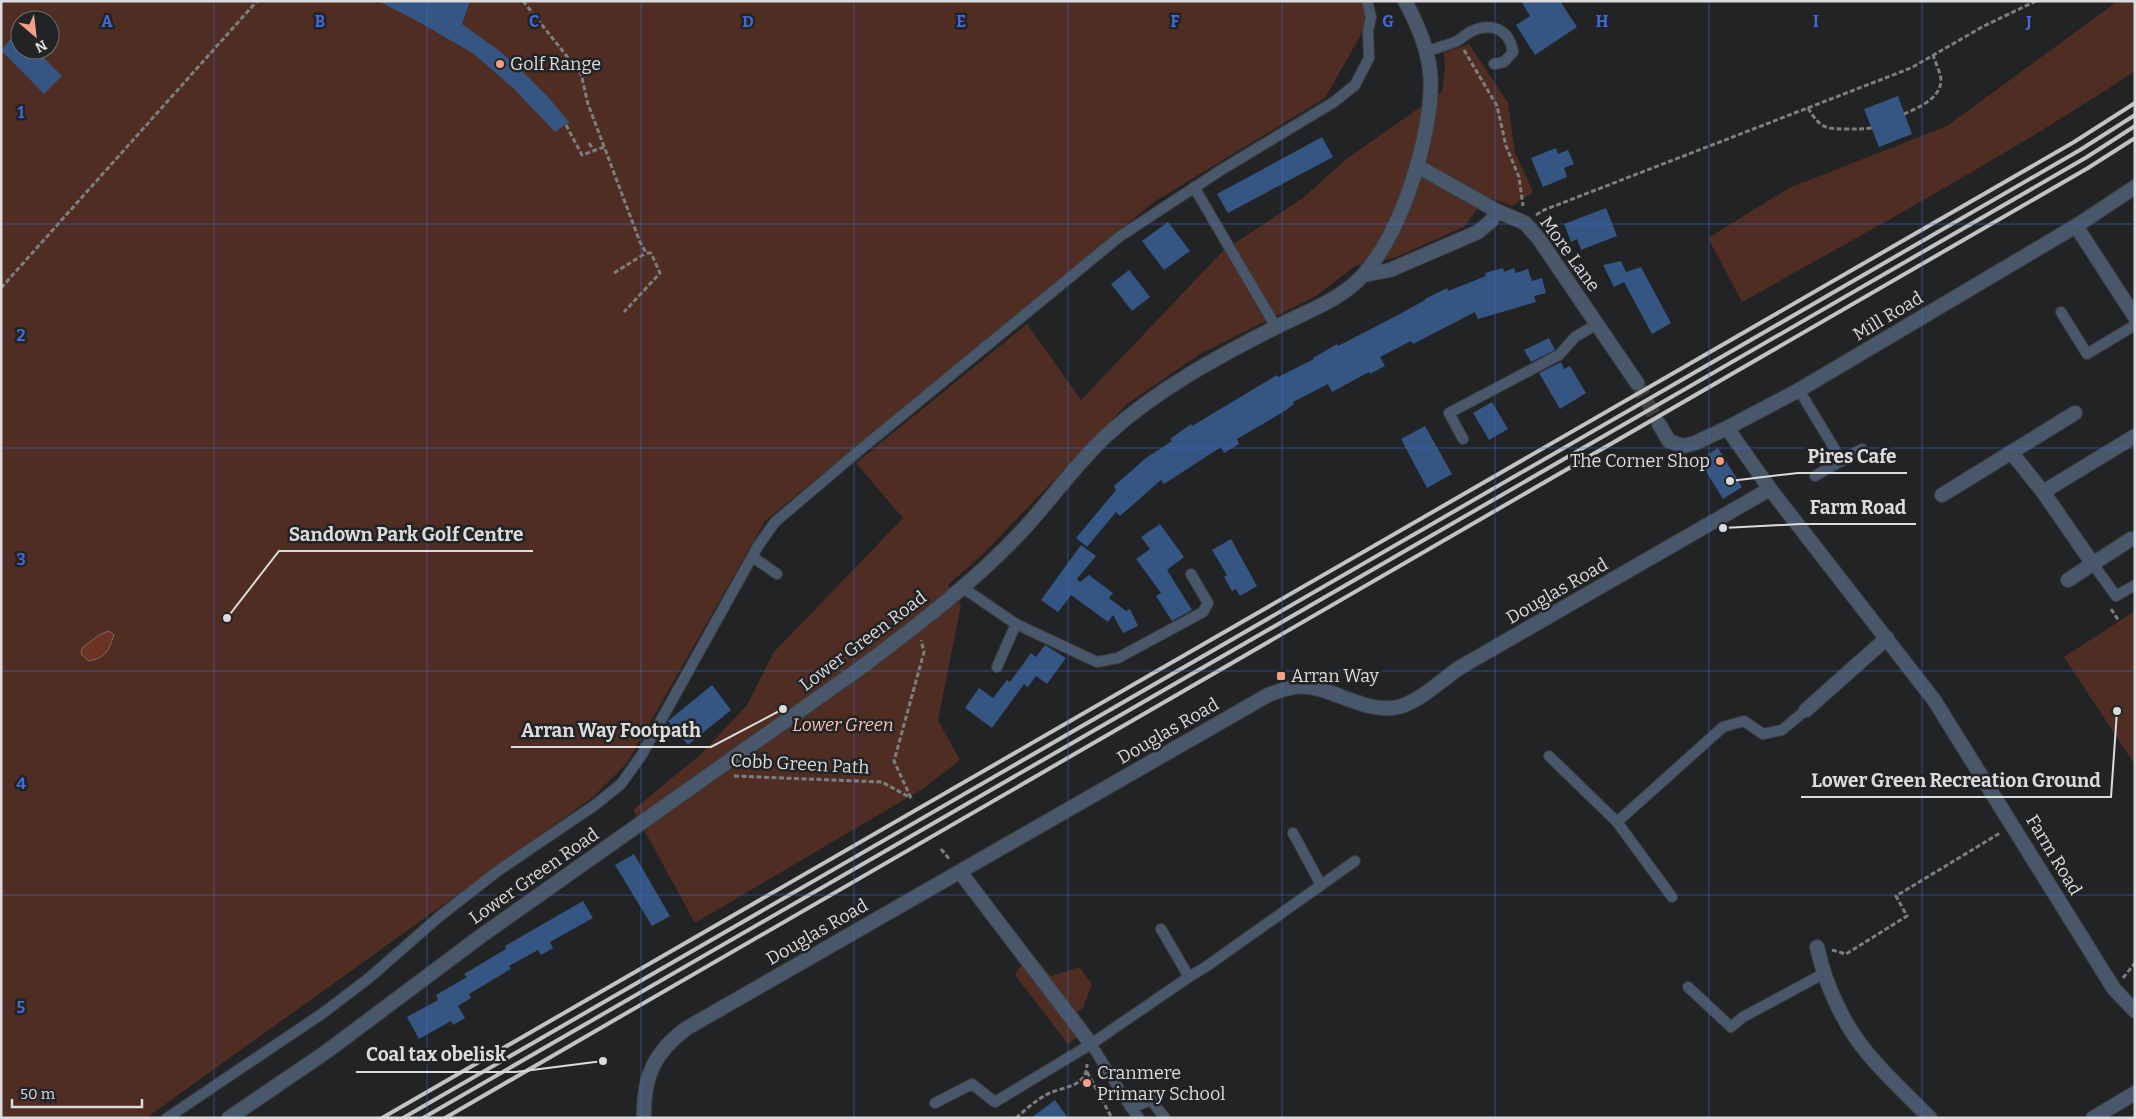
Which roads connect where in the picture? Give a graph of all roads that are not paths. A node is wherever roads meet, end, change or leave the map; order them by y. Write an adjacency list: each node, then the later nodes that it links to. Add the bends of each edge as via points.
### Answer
1 (1367, 1): 6 (lane, via 1371,18 1369,58 1355,85 1327,107)
2 (1404, 1): 3 (street, via 1420,28)
3 (1427, 51): 4 (lane, via 1457,41 1470,32 1489,28 1500,30 1511,40 1513,52 1504,62); 5 (street, via 1431,85 1427,124)
4 (1494, 64)
5 (1417, 166): 8 (street, More Lane); 10 (street, via 1393,230)
6 (1194, 187): 14 (lane); 30 (lane, via 1119,237 861,449 775,522)
7 (2135, 187): 9 (street, Mill Road)
8 (1498, 211): 10 (street, via 1478,232 1390,270); 13 (street, More Lane, via 1525,223 1539,238)
9 (2076, 226): 12 (street); 16 (street, Mill Road)
10 (1364, 275): 14 (street, via 1324,304)
11 (2061, 312): 12 (lane, via 2087,354)
12 (2134, 316)
13 (1597, 324): 15 (street, More Lane); 21 (lane, via 1575,337 1559,355 1450,413)
14 (1276, 327): 36 (street, Lower Green Road, via 1204,366 1121,423)
15 (1638, 383)
16 (1799, 390): 19 (street, Mill Road); 24 (lane)
17 (2075, 413): 23 (street)
18 (1659, 424): 19 (street, Mill Road, via 1669,440 1683,446)
19 (1727, 428): 26 (street, Farm Road)
20 (2135, 436): 27 (street)
21 (1463, 440)
22 (1862, 449): 24 (lane)
23 (2011, 452): 27 (street); 28 (street)
24 (1842, 461): 25 (lane)
25 (1815, 476)
26 (1770, 489): 38 (street, Farm Road); 45 (street, Douglas Road, via 1400,706 1382,708 1366,705 1326,690 1307,687 1288,688 1268,695)
27 (2043, 492): 31 (street)
28 (1942, 495)
29 (2131, 538): 31 (street)
30 (753, 556): 32 (lane); 58 (lane, via 641,756 621,784 595,806 499,870 323,1012)
31 (2092, 564): 34 (street); 35 (lane, via 2116,596)
32 (778, 574)
33 (1191, 574): 37 (lane, via 1208,603 1203,612 1118,658 1097,662)
34 (2068, 580)
35 (2135, 585)
36 (963, 588): 37 (lane); 59 (street, Lower Green Road, via 859,669)
37 (1016, 624): 39 (lane)
38 (1887, 638): 40 (street); 53 (street, Farm Road, via 1934,700 2114,989)
39 (997, 667)
40 (1806, 710): 42 (lane, via 1782,730 1763,734 1744,721 1723,727)
41 (1549, 756): 42 (lane)
42 (1617, 822): 47 (lane)
43 (1293, 833): 46 (lane)
44 (1355, 861): 46 (lane)
45 (960, 872): 54 (street); 60 (street, Douglas Road, via 671,1040 649,1074)
46 (1321, 885): 51 (lane)
47 (1672, 897)
48 (1161, 929): 51 (lane)
49 (1817, 947): 50 (street)
50 (1823, 974): 52 (lane, via 1731,1027); 63 (street, via 1856,1037 1874,1062)
51 (1189, 977): 54 (lane)
52 (1688, 988)
53 (2135, 1012)
54 (1086, 1047): 56 (lane, via 995,1102 972,1084); 57 (lane)
55 (2135, 1092): 64 (street)
56 (936, 1103)
57 (1131, 1108): 61 (lane); 62 (lane, via 1151,1100)
58 (168, 1118)
59 (230, 1118)
60 (644, 1118)
61 (1139, 1118)
62 (1165, 1118)
63 (1930, 1118)
64 (2093, 1118)

